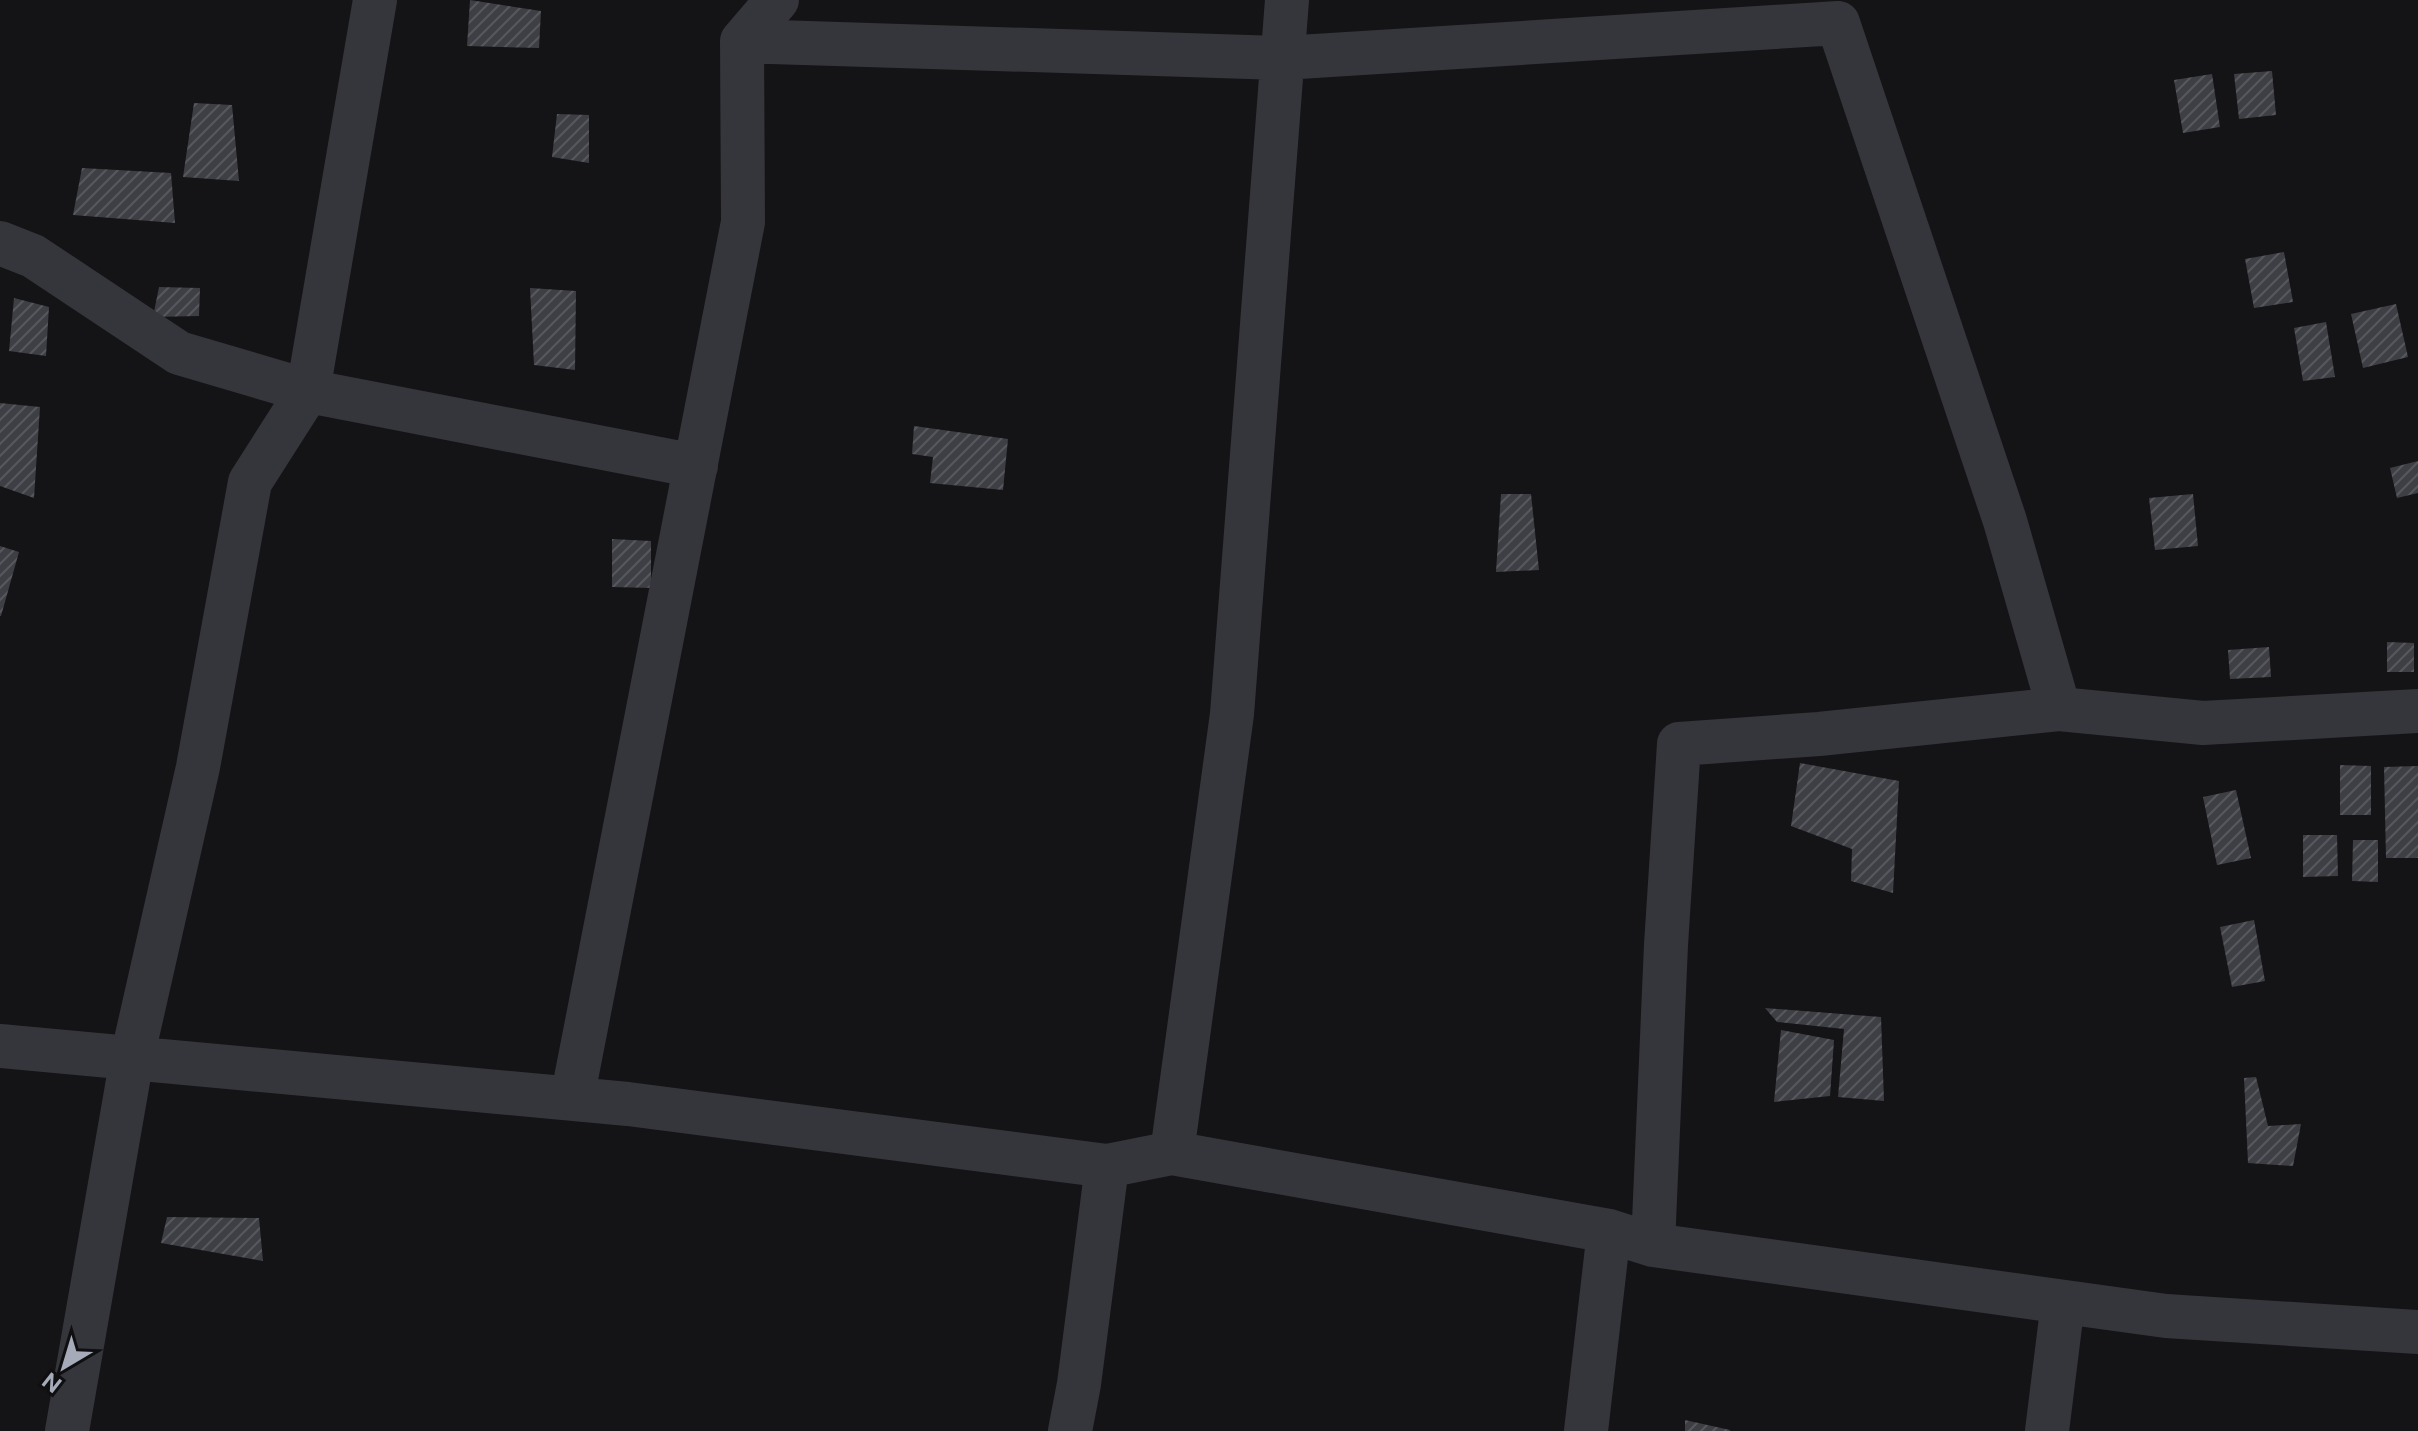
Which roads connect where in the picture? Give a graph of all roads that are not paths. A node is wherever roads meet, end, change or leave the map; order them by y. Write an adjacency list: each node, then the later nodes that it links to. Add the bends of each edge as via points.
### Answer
1 (375, 0): 7 (street)
2 (777, 0): 4 (street)
3 (1287, 0): 5 (street)
4 (742, 41): 5 (street); 8 (street, via 743,222)
5 (1283, 58): 9 (street, via 1838,23 2005,521); 14 (street, via 1232,714)
6 (0, 243): 7 (street, via 33,256 179,353)
7 (308, 391): 8 (street); 12 (street, via 250,482 198,767)
8 (696, 466): 13 (street)
9 (2059, 709): 10 (street, via 2203,723); 17 (street, via 1679,744)
10 (2418, 711)
11 (0, 1046): 12 (street)
12 (132, 1058): 13 (street); 20 (street)
13 (572, 1099): 15 (street)
14 (1172, 1153): 15 (street); 16 (street)
15 (1107, 1166): 21 (street)
16 (1609, 1231): 17 (street); 22 (street)
17 (1653, 1245): 18 (street)
18 (2063, 1302): 19 (street, via 2166,1316); 23 (street)
19 (2418, 1332)
20 (67, 1431)
21 (1070, 1431)
22 (1586, 1431)
23 (2047, 1431)

